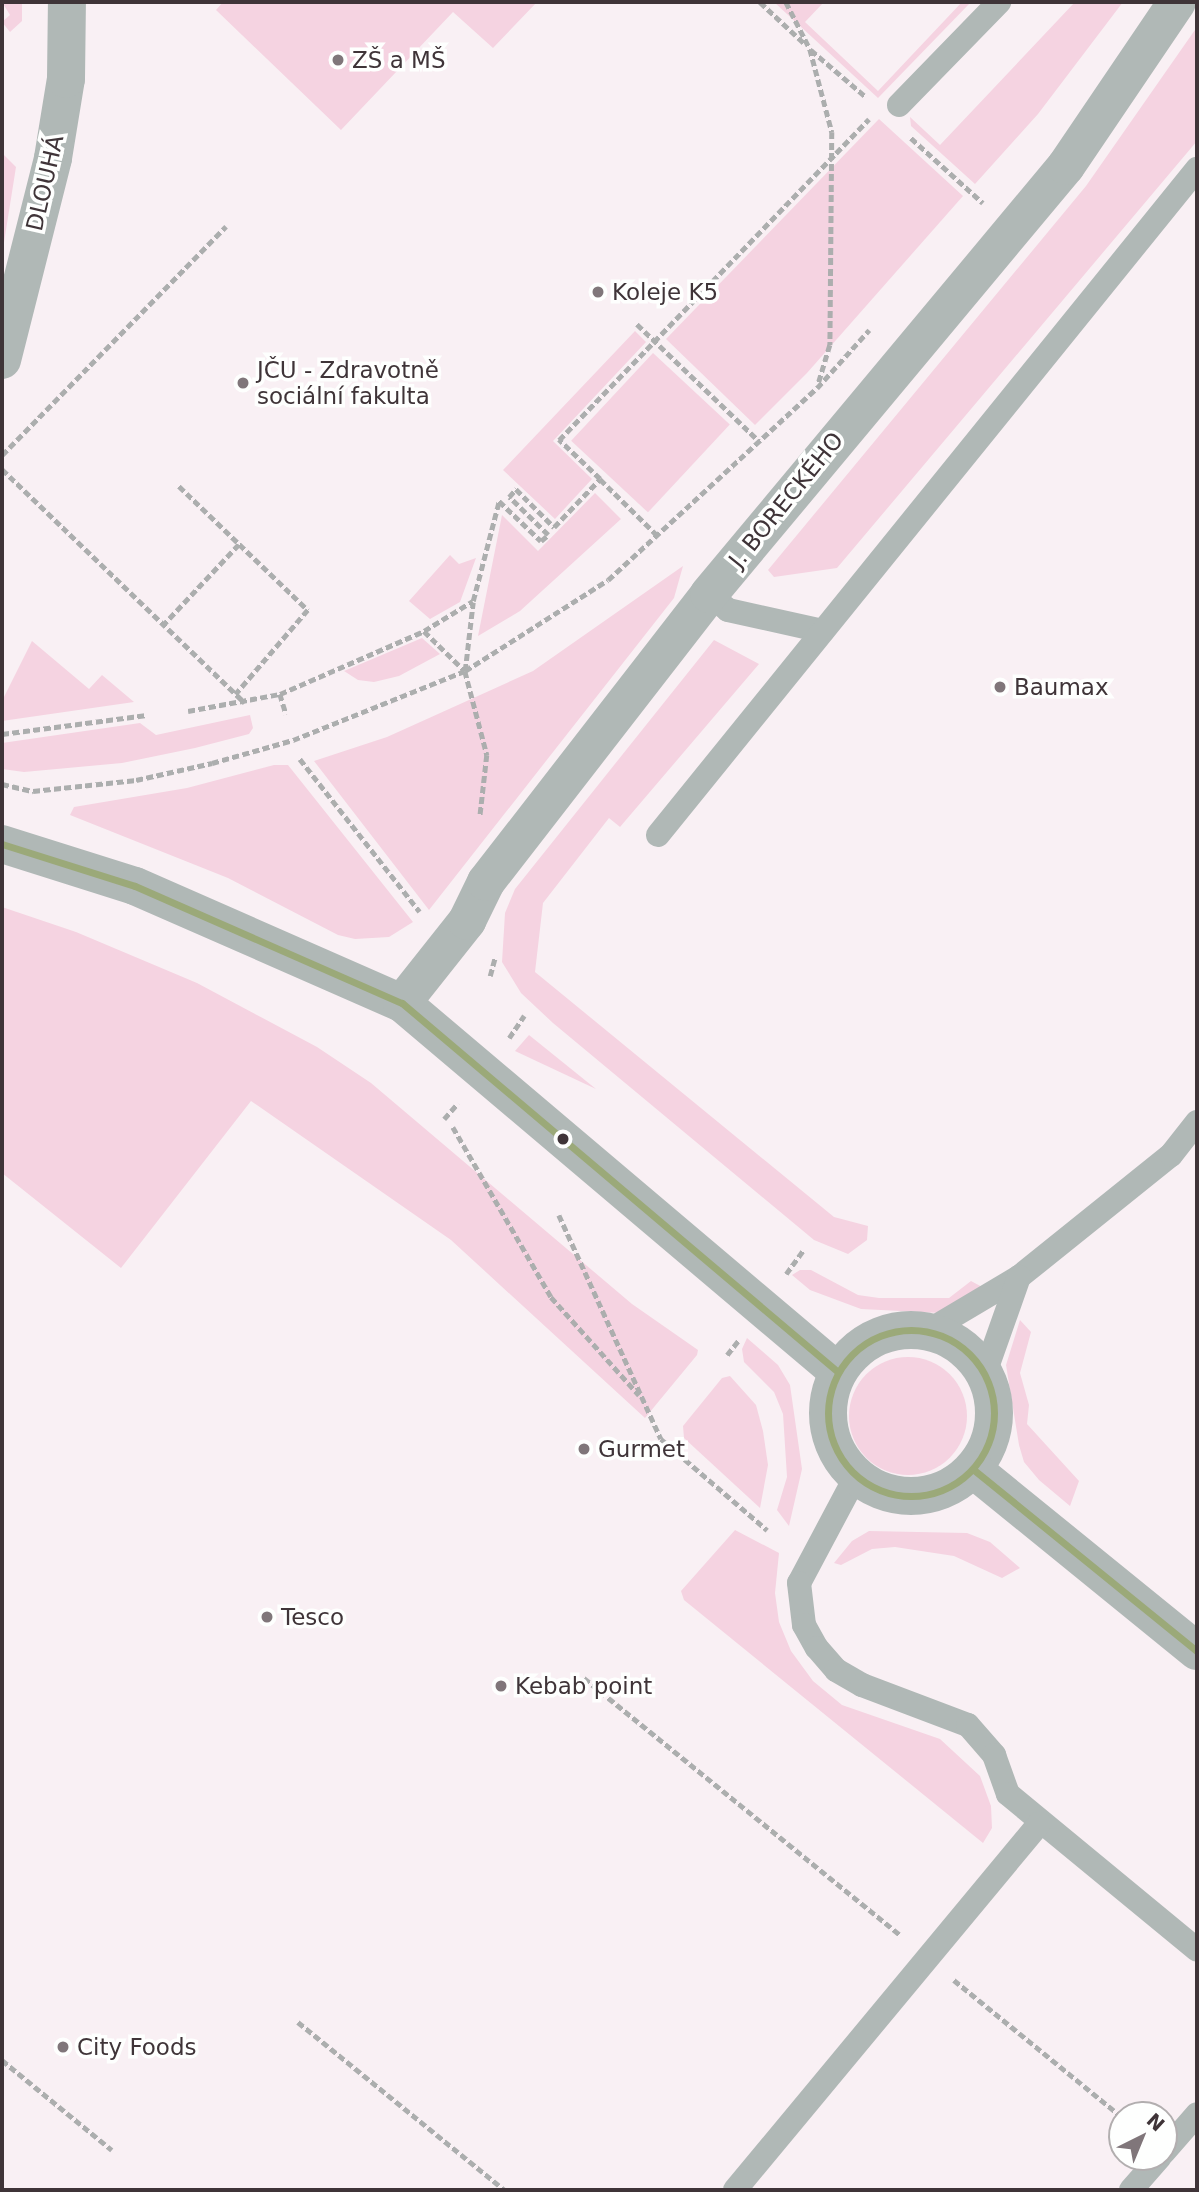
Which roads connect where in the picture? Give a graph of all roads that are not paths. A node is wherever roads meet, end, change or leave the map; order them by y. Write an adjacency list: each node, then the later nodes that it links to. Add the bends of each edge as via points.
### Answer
1 (67, 2): 6 (street, DLOUHÁ, via 66,79 53,158)
2 (999, 2): 4 (lane)
3 (1177, 2): 7 (street, J. BORECKÉHO, via 1066,166)
4 (889, 107)
5 (1197, 169): 8 (lane)
6 (2, 360)
7 (709, 594): 8 (lane, via 729,610); 11 (street, J. BORECKÉHO, via 486,882 467,921)
8 (823, 631): 9 (lane)
9 (659, 835)
10 (2, 844): 11 (street, via 135,886)
11 (402, 1003): 15 (street)
12 (1197, 1122): 13 (lane, via 1171,1156)
13 (1018, 1277): 14 (lane); 16 (lane)
14 (928, 1331): 15 (street, via 900,1330 876,1338 855,1351); 16 (street, via 949,1338)
15 (838, 1372): 18 (street, via 829,1398 828,1427 838,1454)
16 (985, 1373): 17 (street, via 994,1398 995,1423 988,1448)
17 (974, 1470): 18 (street, via 954,1486 929,1496 903,1497 878,1490); 19 (street)
18 (856, 1476): 20 (lane, via 799,1583 804,1625 836,1670 862,1685 968,1725 994,1755 1008,1794)
19 (1197, 1651)
20 (1039, 1824): 21 (lane); 25 (lane)
21 (1197, 1950)
22 (1197, 2114): 23 (lane)
23 (1178, 2136)
24 (1148, 2171): 26 (lane)
25 (735, 2190)
26 (1131, 2190)

